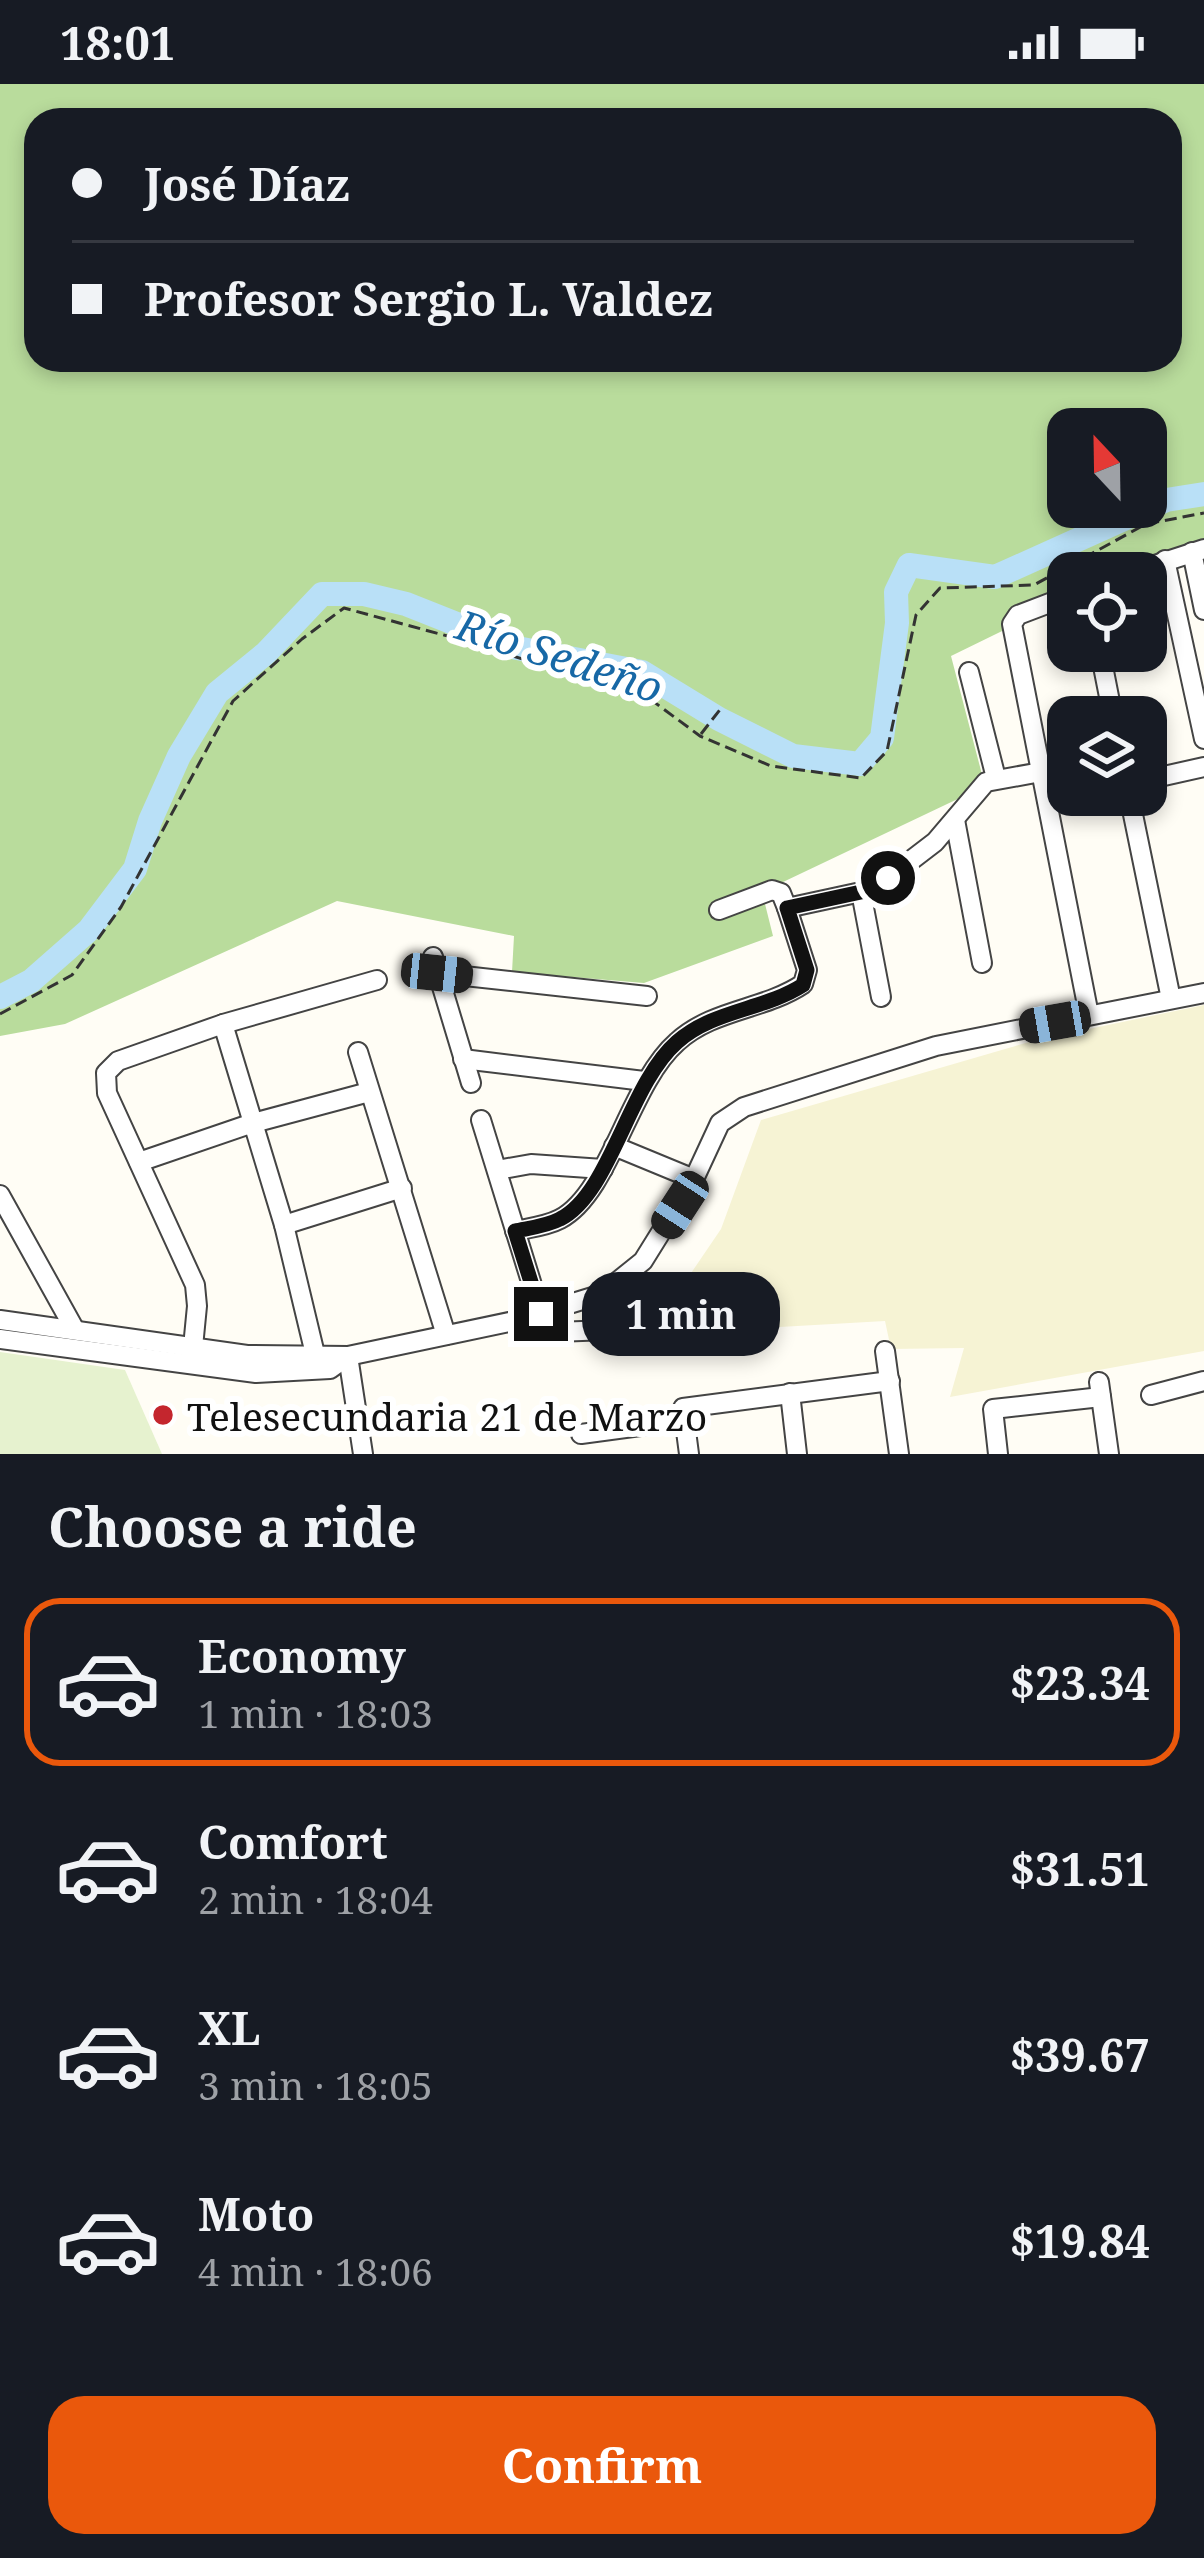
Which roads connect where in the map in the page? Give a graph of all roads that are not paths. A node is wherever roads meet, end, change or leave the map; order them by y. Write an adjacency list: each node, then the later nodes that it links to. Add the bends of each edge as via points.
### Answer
1 (1198, 550): 2 (street); 5 (street)
2 (1167, 559)
3 (1167, 569): 7 (street)
4 (1047, 605): 9 (street, via 1013,619)
5 (1204, 610)
6 (969, 672): 11 (street)
7 (1204, 739)
8 (1204, 767): 10 (street)
9 (1041, 772): 11 (street); 12 (street)
10 (1167, 775)
11 (996, 778): 15 (street)
12 (1047, 796)
13 (1051, 816): 25 (street)
14 (1133, 816): 24 (street)
15 (956, 820): 16 (street, via 903,868); 19 (street)
16 (861, 892): 17 (street); 23 (street)
17 (787, 908): 18 (street, via 772,890); 29 (street, via 807,970 803,985 698,1027)
18 (719, 910)
19 (982, 963)
20 (377, 980): 26 (street)
21 (1204, 993): 24 (street)
22 (647, 996): 28 (street, via 435,965)
23 (881, 997)
24 (1171, 999): 25 (street)
25 (1089, 1016): 38 (street, via 936,1046 744,1107 720,1123)
26 (223, 1024): 33 (street); 35 (street, via 118,1061 106,1073 107,1093)
27 (358, 1052): 31 (street)
28 (463, 1059): 29 (street); 30 (street)
29 (644, 1081): 34 (street)
30 (471, 1083)
31 (369, 1092): 33 (street); 39 (street)
32 (481, 1120): 37 (street)
33 (253, 1124): 35 (street); 41 (street)
34 (614, 1147): 36 (street); 38 (street)
35 (139, 1162): 50 (street, via 195,1285)
36 (603, 1169): 37 (street, via 532,1164); 42 (street, via 563,1218)
37 (497, 1171): 42 (street)
38 (694, 1179): 43 (street, via 625,1280)
39 (402, 1187): 41 (street); 48 (street)
40 (0, 1195): 47 (street)
41 (284, 1225): 52 (street)
42 (515, 1231): 43 (street)
43 (541, 1314): 45 (street)
44 (0, 1320): 47 (street)
45 (514, 1321): 46 (street, via 530,1333); 48 (street)
46 (660, 1328)
47 (75, 1330): 50 (street)
48 (446, 1335): 53 (street)
49 (0, 1339): 54 (street)
50 (193, 1347): 54 (street)
51 (885, 1351): 55 (street)
52 (315, 1354): 53 (street); 54 (street)
53 (348, 1356): 54 (street, via 330,1369); 61 (street)
54 (256, 1365)
55 (890, 1381): 57 (street); 64 (street)
56 (1204, 1381): 58 (street)
57 (790, 1394): 59 (street); 63 (street)
58 (1151, 1395)
59 (684, 1414): 60 (street); 62 (street)
60 (581, 1435)
61 (363, 1454)
62 (689, 1454)
63 (797, 1454)
64 (899, 1454)
65 (998, 1454): 66 (street, via 993,1408 1100,1389)
66 (1108, 1454)

